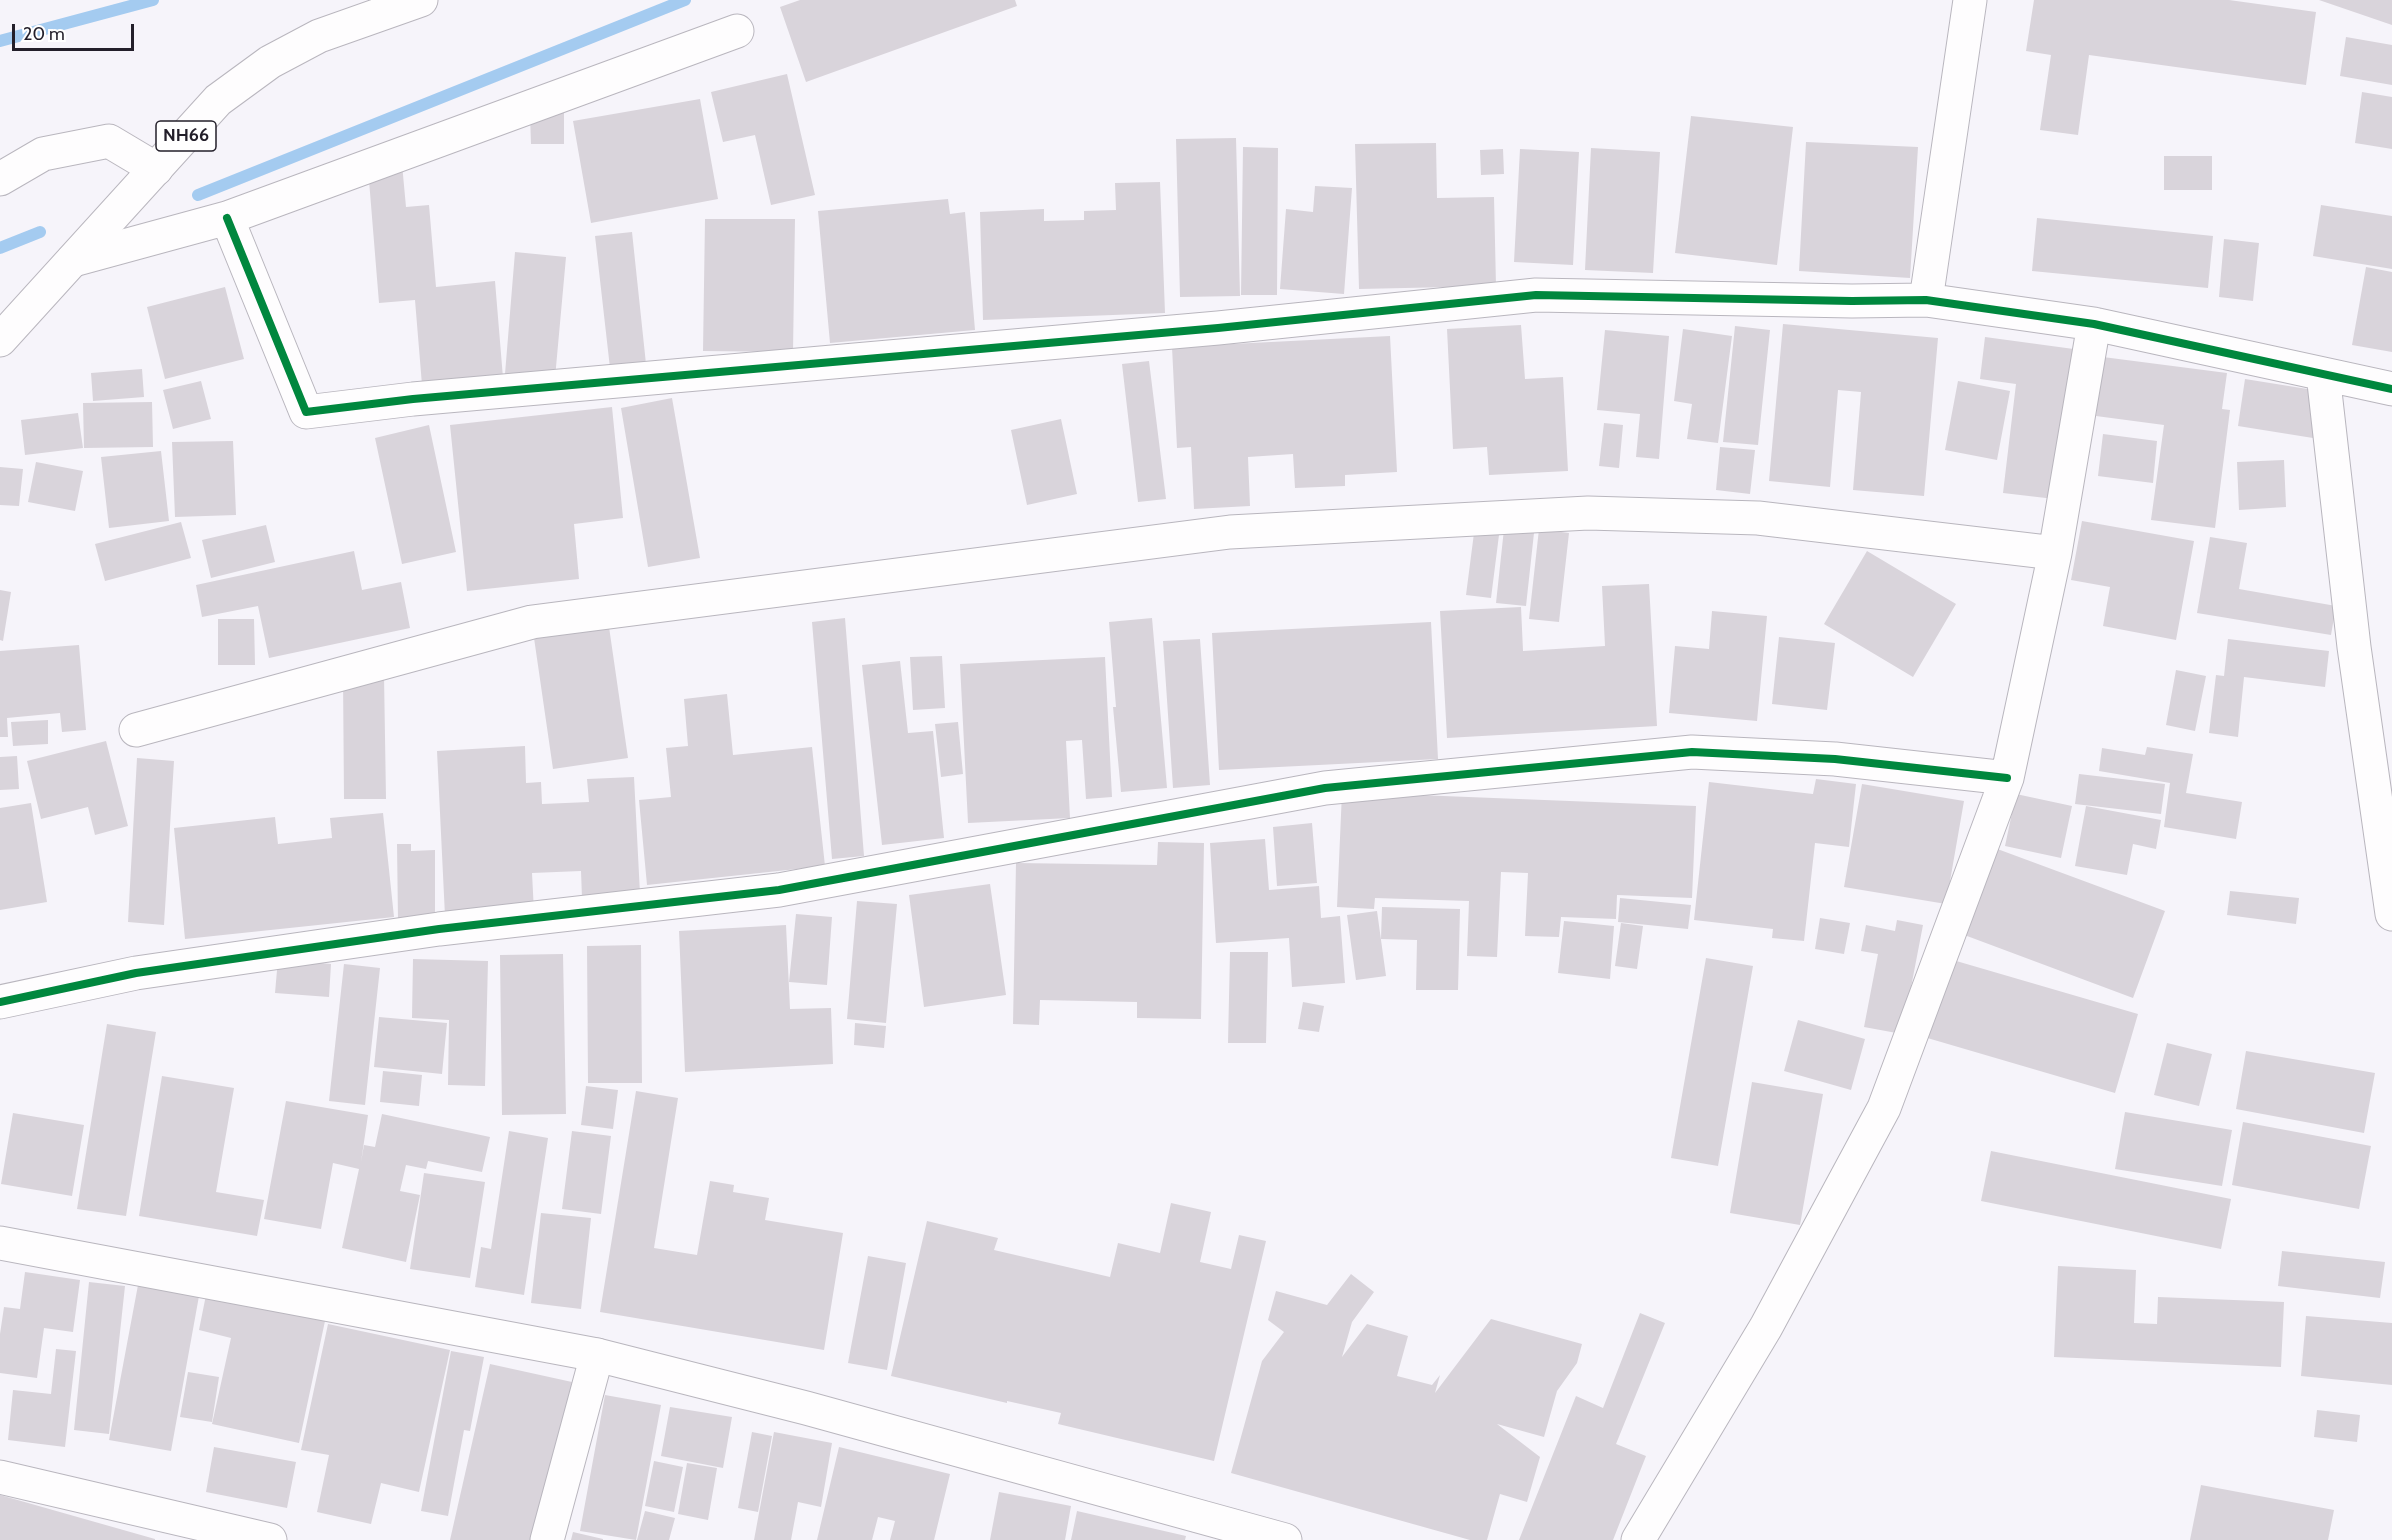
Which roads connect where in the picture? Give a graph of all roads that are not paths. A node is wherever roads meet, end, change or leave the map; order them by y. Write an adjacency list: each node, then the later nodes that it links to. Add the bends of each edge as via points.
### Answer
1 (421, 0): 4 (main road, NH66, via 319,36 270,62 218,100)
2 (1970, 0): 8 (main road)
3 (737, 31): 6 (main road)
4 (156, 170): 5 (main road, via 109,141 43,154); 7 (main road, NH66)
5 (0, 179)
6 (227, 218): 7 (main road); 8 (main road, via 306,412 1536,295)
7 (73, 260): 10 (main road, NH66)
8 (1926, 300): 9 (main road)
9 (2094, 324): 11 (main road); 13 (main road)
10 (0, 340)
11 (2324, 374): 12 (main road); 16 (main road, via 2354,647)
12 (2392, 389)
13 (2055, 553): 14 (main road, via 1758,518 1588,513 1230,532 532,622); 15 (main road)
14 (136, 730)
15 (2007, 778): 18 (main road, via 1835,759 1692,752 1325,788 779,890 299,949 136,973); 25 (main road, via 1884,1108 1766,1327)
16 (2387, 839): 17 (main road)
17 (2392, 914)
18 (0, 1002)
19 (0, 1243): 20 (main road)
20 (597, 1355): 23 (main road); 24 (main road, via 806,1408)
21 (0, 1477): 22 (main road)
22 (270, 1540)
23 (547, 1540)
24 (1285, 1540)
25 (1638, 1540)

